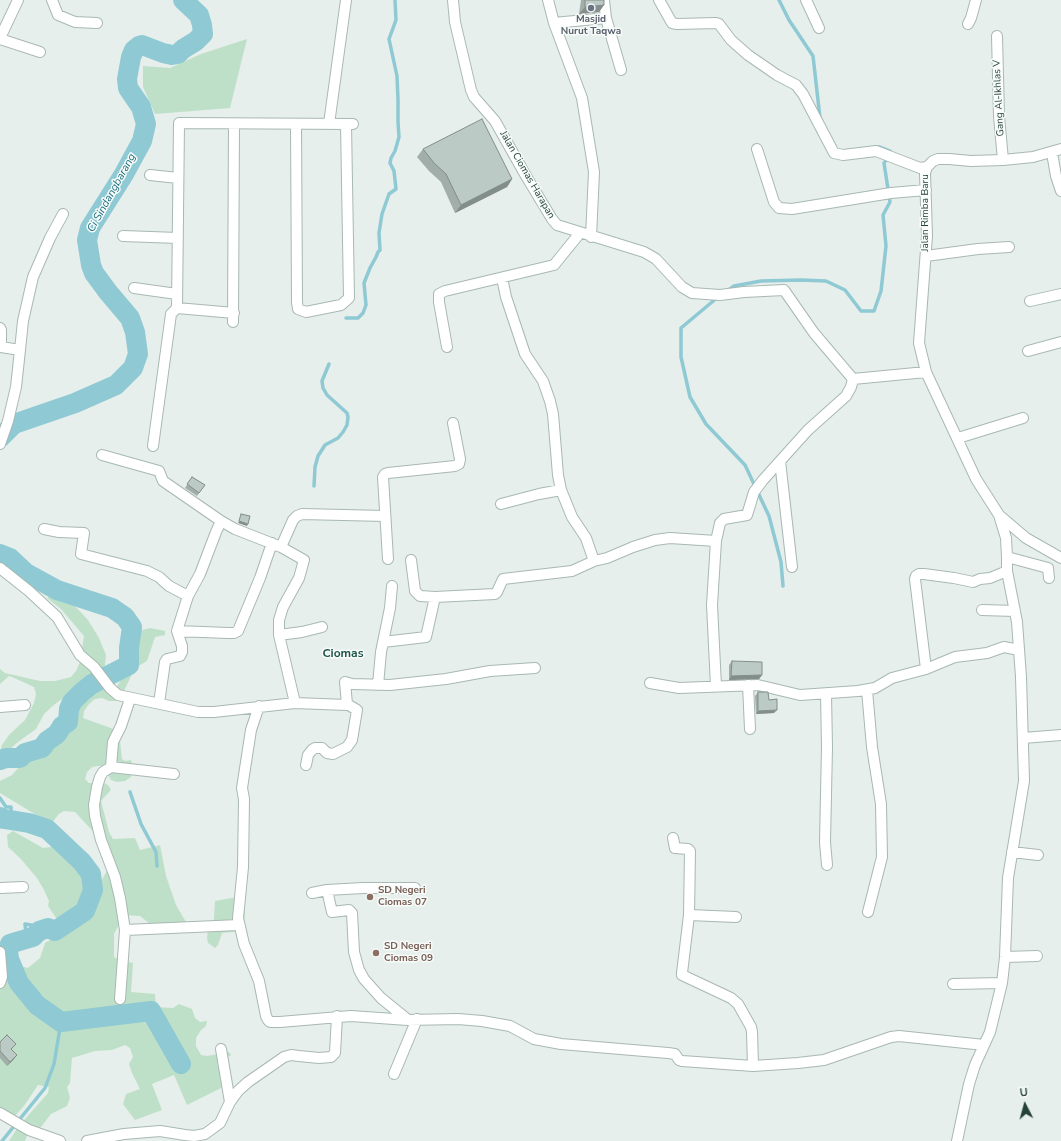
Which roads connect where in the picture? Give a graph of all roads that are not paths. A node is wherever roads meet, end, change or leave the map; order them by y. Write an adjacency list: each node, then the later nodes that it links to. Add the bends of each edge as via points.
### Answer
1 (18, 0): 16 (street)
2 (52, 0): 11 (street, via 58,15 75,22)
3 (346, 0): 21 (street)
4 (453, 0): 31 (street, Jalan Ciomas Harapan, via 455,22 470,90 495,120 552,219 557,225)
5 (548, 0): 12 (street)
6 (604, 0): 10 (street)
7 (660, 0): 25 (street, via 672,23 719,24 731,40 748,55 796,85 834,153 843,155 876,151 920,168)
8 (806, 0): 14 (street)
9 (976, 0): 13 (street)
10 (606, 18): 12 (street); 18 (street)
11 (97, 23)
12 (554, 23): 33 (street, via 582,98 594,172)
13 (968, 24)
14 (819, 28)
15 (996, 36): 24 (street, Gang Al-Ikhlas V)
16 (0, 38): 17 (street)
17 (40, 52)
18 (621, 70)
19 (234, 124): 20 (street); 27 (street, via 178,123); 42 (street, via 233,318)
20 (296, 124): 21 (street); 21 (street, via 296,302 298,309 306,312 341,305 349,298 350,124)
21 (329, 124)
22 (757, 149): 28 (street, via 774,202 779,208 792,209)
23 (1056, 151): 24 (street, Jalan Rimba Baru); 29 (street, via 1056,176)
24 (1003, 160): 25 (street, Jalan Rimba Baru, via 938,159)
25 (927, 167): 28 (street, Jalan Rimba Baru)
26 (150, 175): 27 (street)
27 (178, 178): 34 (street)
28 (926, 190): 36 (street, Jalan Rimba Baru)
29 (1061, 191)
30 (63, 214): 46 (street, via 33,277)
31 (580, 233): 33 (street, Jalan Ciomas Harapan); 37 (street, via 554,264)
32 (123, 236): 34 (street)
33 (591, 237): 49 (street, Jalan Ciomas Harapan, via 644,252 656,259 692,293 720,295 784,290 814,332)
34 (178, 238): 39 (street)
35 (1009, 247): 36 (street)
36 (926, 256): 48 (street, Jalan Rimba Baru, via 919,343)
37 (502, 278): 45 (street, via 440,294 439,302); 57 (street, via 525,354 543,381 550,401)
38 (134, 288): 39 (street)
39 (177, 294): 42 (street)
40 (1061, 294): 41 (street)
41 (1030, 301)
42 (177, 308): 54 (street, via 171,314)
43 (0, 328): 46 (street, via 1,347)
44 (1061, 342): 47 (street)
45 (447, 347)
46 (20, 350): 53 (street, via 16,387)
47 (1028, 351)
48 (926, 372): 49 (street); 52 (street, Jalan Rimba Baru)
49 (853, 379): 56 (street, via 852,387 846,396 808,430)
50 (1023, 418): 52 (street)
51 (452, 422): 60 (street, via 459,464 385,474)
52 (958, 438): 59 (street, Jalan Rimba Baru, via 976,480)
53 (0, 444)
54 (153, 446)
55 (102, 455): 61 (street, via 159,471 163,480)
56 (780, 461): 63 (street, via 754,492 747,515 724,519 720,523); 70 (street)
57 (561, 490): 58 (street); 69 (street, via 572,517 589,544)
58 (501, 504)
59 (999, 515): 65 (street, via 1006,538); 66 (street, via 1026,538)
60 (385, 516): 64 (street, via 302,514 293,520); 67 (street)
61 (221, 522): 64 (street); 75 (street)
62 (44, 528): 75 (street, via 59,532 84,533 81,554 155,574 169,586)
63 (716, 541): 69 (street, via 670,538 655,540); 89 (street, via 712,605)
64 (276, 545): 80 (street, via 238,631); 81 (street, via 304,560 279,620)
65 (1007, 557): 72 (street); 73 (street, via 1048,568)
66 (1061, 558)
67 (388, 559)
68 (411, 560): 76 (street, via 417,594)
69 (594, 561): 76 (street, via 572,571 503,580 494,594)
70 (792, 566)
71 (0, 568): 92 (street, via 29,590 57,617 77,651 94,667 110,688 118,695)
72 (1006, 571): 78 (street); 85 (street, via 973,582 924,574 916,576)
73 (1049, 578)
74 (392, 586): 82 (street)
75 (188, 596): 80 (street)
76 (435, 597): 82 (street, via 426,637)
77 (982, 610): 78 (street)
78 (1015, 611): 83 (street)
79 (322, 627): 81 (street)
80 (177, 631): 93 (street, via 182,652 180,656 167,659 165,662)
81 (279, 635): 94 (street)
82 (383, 642): 87 (street)
83 (1019, 650): 85 (street, via 1004,647 987,653 964,655); 101 (street)
84 (535, 668): 87 (street, via 490,670 446,679)
85 (926, 669): 90 (street, via 892,678)
86 (650, 683): 89 (street, via 679,688)
87 (378, 685): 96 (street, via 345,682)
88 (748, 685): 89 (street); 91 (street, via 768,687 796,695); 99 (street)
89 (716, 686)
90 (867, 690): 91 (street); 114 (street, via 881,804 882,857)
91 (826, 694): 108 (street)
92 (130, 699): 93 (street); 103 (street, via 113,742)
93 (159, 703): 98 (street, via 198,712)
94 (295, 703): 96 (street); 98 (street)
95 (25, 705): 97 (street)
96 (347, 705): 102 (street, via 357,710 350,744 333,754 322,748 315,748 308,755)
97 (0, 706)
98 (259, 706): 117 (street, via 251,730 242,788 244,867)
99 (750, 729)
100 (1061, 735): 101 (street)
101 (1023, 738): 106 (street, via 1024,781)
102 (306, 766)
103 (111, 767): 104 (street); 118 (street, via 100,777 94,805 102,840 115,877)
104 (174, 774)
105 (673, 838): 115 (street, via 675,848 688,849 690,852)
106 (1012, 852): 107 (street); 121 (street, via 1007,890)
107 (1038, 855)
108 (827, 865)
109 (23, 887): 110 (street)
110 (0, 888)
111 (415, 888): 112 (street)
112 (327, 890): 113 (street); 127 (street, via 332,912 349,910 352,913 355,956 364,979 381,998)
113 (312, 893)
114 (868, 912)
115 (689, 915): 116 (street); 130 (street, via 682,975 731,998 738,1004 752,1032)
116 (736, 917)
117 (239, 925): 118 (street); 126 (street, via 259,981 268,1020 280,1022)
118 (125, 930): 125 (street)
119 (0, 952): 122 (street)
120 (1037, 956): 121 (street)
121 (1005, 957): 123 (street)
122 (0, 983)
123 (1002, 983): 124 (street); 128 (street, via 990,1032)
124 (953, 984)
125 (120, 999)
126 (337, 1016): 127 (street); 132 (street, via 335,1053 331,1057 284,1057 248,1082)
127 (413, 1019): 130 (street, via 458,1019 499,1023 510,1026 527,1037 561,1044 668,1053 675,1054 682,1061); 131 (street)
128 (984, 1045): 130 (street, via 899,1036 824,1060); 136 (street, via 969,1084)
129 (222, 1049): 132 (street)
130 (753, 1066)
131 (394, 1074)
132 (230, 1102): 135 (street, via 220,1123 205,1134 194,1136 160,1131)
133 (0, 1113): 134 (street, via 22,1127)
134 (60, 1141)
135 (87, 1141)
136 (957, 1141)

